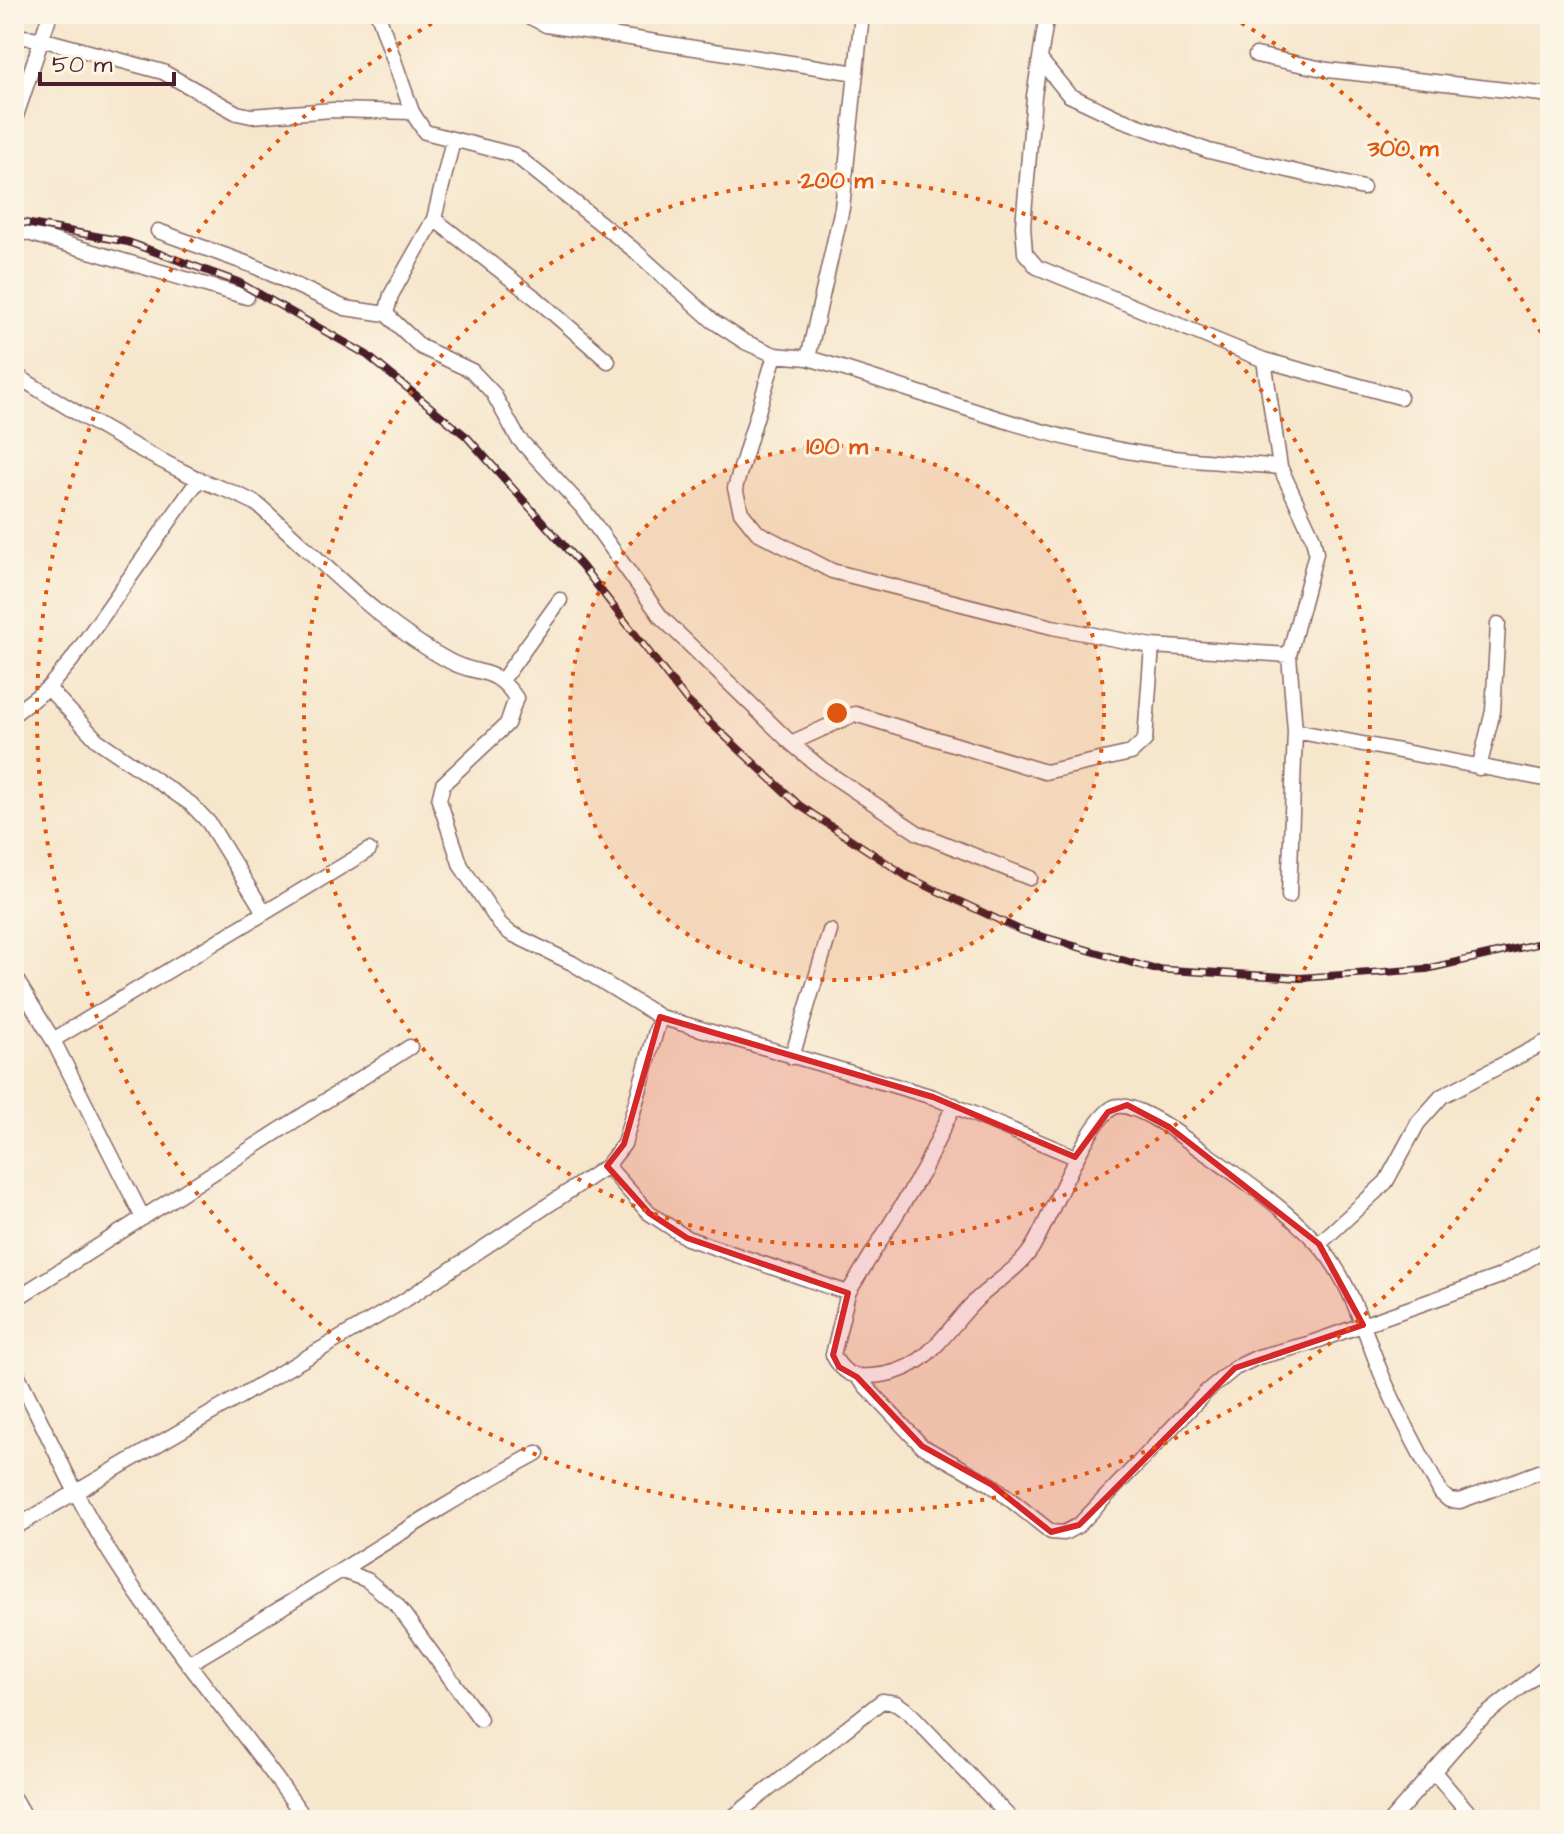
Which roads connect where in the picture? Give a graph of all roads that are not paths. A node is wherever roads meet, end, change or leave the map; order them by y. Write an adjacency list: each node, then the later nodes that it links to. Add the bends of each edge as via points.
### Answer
1 (50, 14): 7 (street)
2 (378, 14): 12 (street)
3 (524, 14): 10 (street, via 546,25)
4 (862, 14): 10 (street)
5 (1047, 14): 9 (street)
6 (14, 36): 7 (street)
7 (41, 39): 12 (street, via 163,72 251,116); 13 (street)
8 (1256, 55): 11 (street, via 1328,70)
9 (1042, 62): 15 (street, via 1069,95 1120,119 1209,151); 23 (street, via 1024,196 1025,253 1037,267)
10 (856, 73): 22 (street, via 842,208)
11 (1550, 95)
12 (412, 112): 14 (street, via 425,132)
13 (14, 122)
14 (453, 140): 16 (street); 21 (street, via 515,155 713,321)
15 (1363, 188)
16 (434, 219): 20 (street, via 391,295); 24 (street)
17 (14, 229): 19 (street)
18 (158, 231): 20 (street, via 254,266 345,308)
19 (247, 297)
20 (386, 314): 37 (street, via 421,347 472,371 483,382 518,438 582,507 661,617)
21 (775, 355): 22 (street); 31 (street, via 735,488 741,512 757,532 832,571 1052,627)
22 (808, 358): 27 (street, via 1108,448)
23 (1264, 360): 26 (street); 27 (street)
24 (608, 361)
25 (14, 374): 28 (street, via 89,422)
26 (1400, 397)
27 (1280, 467): 32 (street, via 1316,553)
28 (199, 479): 33 (street, via 258,505 360,598 450,662); 34 (street)
29 (560, 600): 33 (street)
30 (1498, 624): 38 (street, via 1493,711)
31 (1152, 646): 32 (street); 37 (street, via 1145,740 1131,753 1045,772 855,714)
32 (1289, 655): 36 (street)
33 (503, 679): 46 (street, via 516,698 507,724 443,784 439,800 461,866 510,933 572,963)
34 (48, 688): 35 (street); 43 (street, via 97,740 191,804 209,823)
35 (14, 714)
36 (1295, 731): 38 (street); 42 (street)
37 (791, 743): 41 (street, via 918,833)
38 (1479, 768): 39 (street)
39 (1550, 780)
40 (369, 850): 43 (street)
41 (1030, 878)
42 (1289, 896)
43 (264, 912): 47 (street)
44 (830, 931): 50 (street)
45 (14, 976): 47 (street)
46 (660, 1017): 50 (street); 53 (street, via 624,1144)
47 (53, 1040): 54 (street)
48 (1550, 1040): 55 (street, via 1442,1096 1418,1123 1386,1182)
49 (410, 1047): 54 (street)
50 (792, 1057): 51 (street)
51 (954, 1105): 52 (street); 57 (street, via 923,1171)
52 (1075, 1157): 55 (street, via 1108,1112 1127,1105 1180,1135); 61 (street, via 1023,1260 974,1302 922,1361 899,1373)
53 (607, 1166): 57 (street, via 649,1213 687,1238); 64 (street, via 402,1302)
54 (143, 1218): 58 (street)
55 (1319, 1244): 59 (street)
56 (1550, 1247): 59 (street, via 1498,1277)
57 (848, 1293): 61 (street, via 833,1355 839,1367)
58 (14, 1300)
59 (1363, 1325): 61 (street, via 1235,1368 1079,1525 1064,1533 1051,1532 992,1485 922,1446); 63 (street, via 1408,1430 1449,1500 1460,1501)
60 (14, 1368): 64 (street)
61 (857, 1377)
62 (537, 1453): 66 (street)
63 (1550, 1468)
64 (77, 1489): 65 (street); 67 (street, via 111,1554)
65 (14, 1528)
66 (342, 1571): 67 (street); 69 (street, via 367,1580 397,1605)
67 (188, 1664): 73 (street)
68 (1550, 1664): 70 (street, via 1476,1723)
69 (480, 1719)
70 (1434, 1772): 76 (street); 77 (street)
71 (14, 1799): 72 (street)
72 (26, 1820)
73 (306, 1820)
74 (729, 1820): 75 (street, via 882,1701 909,1712)
75 (1012, 1820)
76 (1391, 1820)
77 (1475, 1820)

